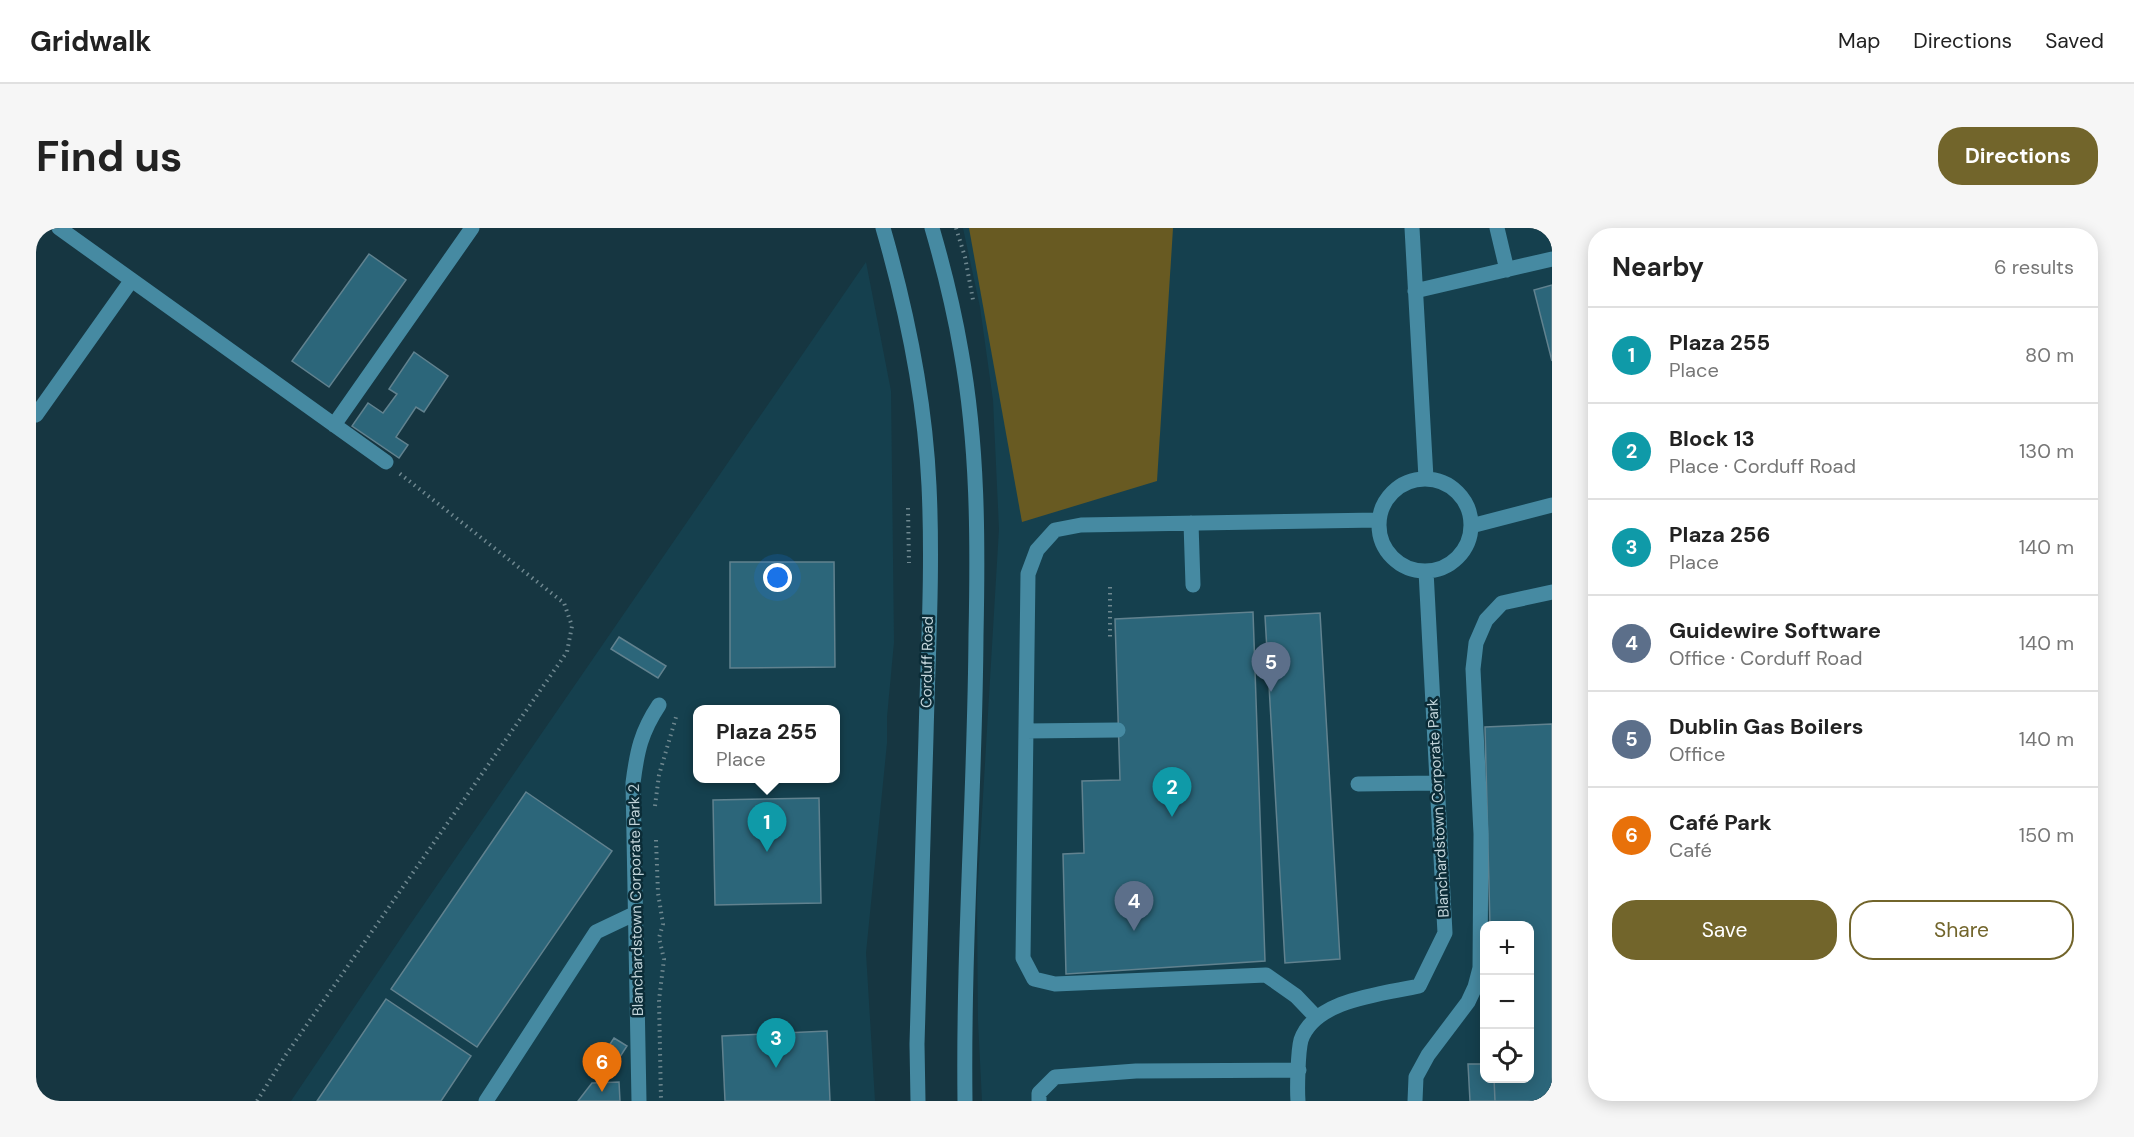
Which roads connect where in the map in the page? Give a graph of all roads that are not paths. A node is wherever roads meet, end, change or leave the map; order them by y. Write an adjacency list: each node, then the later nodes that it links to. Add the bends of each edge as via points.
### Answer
1 (59, 228): 9 (street)
2 (472, 228): 12 (street)
3 (883, 228): 32 (street, Corduff Road, via 910,343 929,486)
4 (932, 228): 33 (street, via 962,352 975,462 975,729)
5 (1412, 228): 10 (street)
6 (1497, 228): 8 (street)
7 (1552, 259): 8 (street)
8 (1507, 270): 10 (street)
9 (131, 281): 11 (street); 12 (street)
10 (1415, 291): 14 (street)
11 (36, 415)
12 (334, 425): 13 (street)
13 (386, 462)
14 (1426, 478): 16 (street, via 1410,480 1395,489 1383,502); 18 (street, via 1455,489 1466,503)
15 (1552, 505): 18 (street)
16 (1378, 520): 17 (street); 19 (street, via 1380,540 1389,556 1407,568)
17 (1191, 523): 20 (street); 24 (street, via 1081,525 1054,530 1037,550 1028,574)
18 (1472, 526): 19 (street, via 1467,544 1457,558)
19 (1426, 571): 25 (street, Blanchardstown Corporate Park)
20 (1193, 585)
21 (1552, 592): 36 (street, via 1502,603 1486,620 1476,643 1473,669 1481,834 1480,968 1468,1002 1416,1077)
22 (659, 705): 27 (street, Blanchardstown Corporate Park 2, via 646,724 633,783)
23 (1118, 730): 24 (street)
24 (1026, 731): 28 (street, via 1023,958 1034,979 1055,984 1266,975 1296,996)
25 (1437, 783): 26 (street); 28 (street, Blanchardstown Corporate Park, via 1445,933 1419,986 1340,1003)
26 (1358, 784)
27 (636, 912): 30 (street, via 596,932); 31 (street, Blanchardstown Corporate Park 2)
28 (1316, 1017): 29 (street, via 1301,1040)
29 (1299, 1070): 34 (street, via 1136,1071 1055,1077 1039,1093); 35 (street)
30 (486, 1101)
31 (639, 1101)
32 (918, 1101)
33 (965, 1101)
34 (1039, 1101)
35 (1298, 1101)
36 (1415, 1101)

